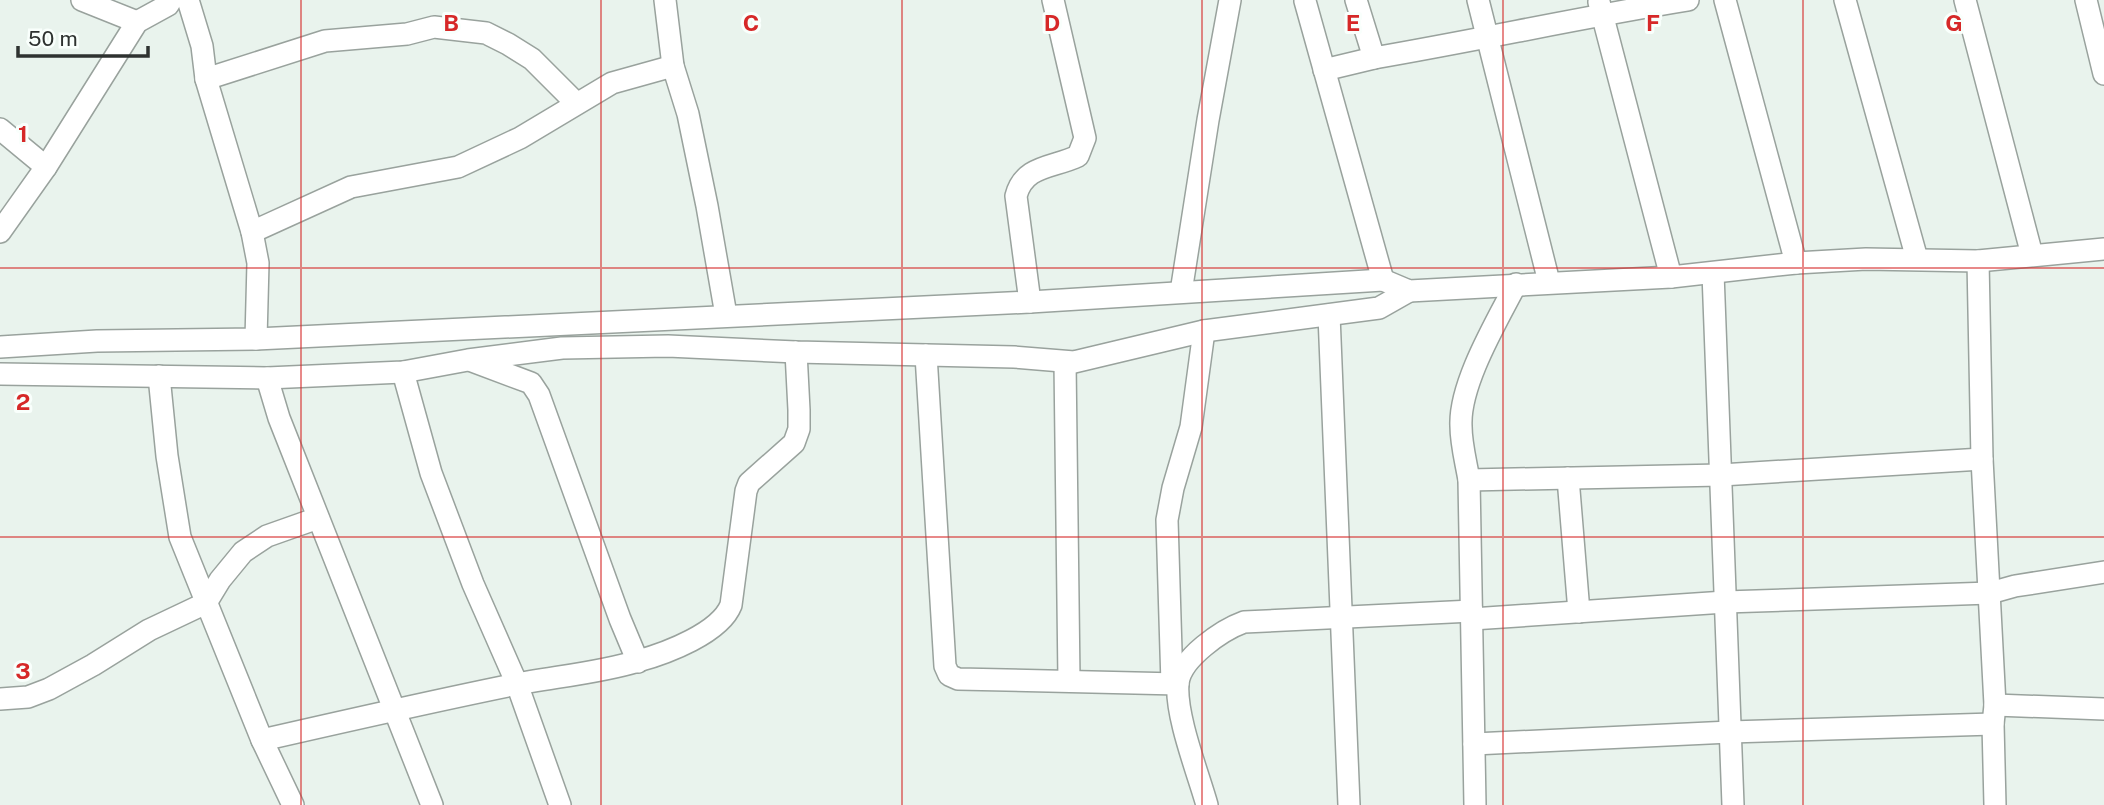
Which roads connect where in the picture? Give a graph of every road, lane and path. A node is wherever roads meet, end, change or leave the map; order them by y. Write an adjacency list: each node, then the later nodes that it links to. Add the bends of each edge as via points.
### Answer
1 (82, 0): 16 (street)
2 (171, 0): 16 (street)
3 (188, 0): 22 (street)
4 (665, 0): 19 (street)
5 (1053, 0): 40 (street, via 1084,138 1078,156 1035,171 1019,184 1016,196)
6 (1230, 0): 39 (street)
7 (1356, 0): 18 (street)
8 (1478, 0): 17 (street)
9 (1688, 0): 15 (street)
10 (1725, 0): 32 (street)
11 (1845, 0): 30 (street)
12 (1965, 0): 29 (street)
13 (2086, 0): 21 (street)
14 (1305, 1): 20 (street)
15 (1601, 7): 17 (street); 34 (street)
16 (137, 22): 25 (street)
17 (1489, 38): 18 (street); 36 (street)
18 (1374, 58): 20 (street)
19 (673, 65): 23 (street, via 612,83); 41 (street, via 688,114)
20 (1324, 70): 35 (street)
21 (2104, 74)
22 (206, 79): 23 (street, via 325,41 407,34 434,27 486,33 508,44 532,59); 27 (street)
23 (576, 103): 27 (street, via 520,138 458,167 351,187)
24 (0, 129): 25 (street)
25 (46, 167): 26 (street)
26 (0, 232)
27 (252, 232): 44 (street, via 258,263)
28 (2104, 249): 29 (street)
29 (2032, 256): 31 (street)
30 (1917, 259): 31 (street); 32 (street)
31 (1978, 261): 54 (street)
32 (1796, 263): 33 (street)
33 (1713, 273): 34 (street); 55 (street)
34 (1671, 277): 36 (street)
35 (1382, 280): 38 (street); 39 (street)
36 (1549, 282): 37 (street)
37 (1516, 284): 38 (street); 57 (street, via 1478,358 1462,412)
38 (1409, 291): 42 (street, via 1379,308)
39 (1181, 292): 40 (street)
40 (1030, 302): 41 (street)
41 (726, 315): 44 (street)
42 (1329, 315): 43 (street); 65 (street)
43 (1204, 331): 49 (street); 69 (street, via 1191,427 1167,520)
44 (256, 339): 45 (street)
45 (0, 347)
46 (796, 352): 47 (street); 48 (street, via 668,346 562,348); 66 (street, via 799,429 794,443 757,474 746,491 727,615 699,637)
47 (926, 355): 49 (street); 67 (street, via 945,666 958,680)
48 (468, 360): 50 (street); 66 (street, via 531,383 539,395)
49 (1065, 362): 67 (street)
50 (403, 372): 53 (street); 68 (street, via 431,474)
51 (0, 374): 52 (street)
52 (159, 376): 53 (street); 62 (street, via 180,537)
53 (267, 378): 58 (street)
54 (1982, 459): 55 (street); 60 (street)
55 (1721, 475): 56 (street); 61 (street)
56 (1568, 478): 57 (street); 63 (street)
57 (1469, 480): 64 (street)
58 (318, 518): 62 (street, via 267,536 243,552); 72 (street)
59 (2104, 572): 60 (street)
60 (1990, 593): 61 (street); 73 (street)
61 (1725, 602): 63 (street); 74 (street)
62 (206, 603): 70 (street, via 149,630 49,689); 75 (street)
63 (1579, 612): 64 (street)
64 (1472, 615): 65 (street); 76 (street)
65 (1340, 617): 69 (street, via 1244,622 1213,638); 81 (street)
66 (638, 662): 68 (street)
67 (1069, 680): 69 (street)
68 (517, 684): 72 (street); 79 (street)
69 (1175, 684): 80 (street)
70 (0, 699)
71 (2104, 709): 73 (street)
72 (395, 710): 75 (street); 78 (street)
73 (1994, 715): 74 (street); 84 (street)
74 (1730, 732): 76 (street); 83 (street)
75 (262, 740): 77 (street)
76 (1474, 744): 82 (street)
77 (293, 805)
78 (432, 805)
79 (560, 805)
80 (1207, 805)
81 (1349, 805)
82 (1475, 805)
83 (1733, 805)
84 (1995, 805)

